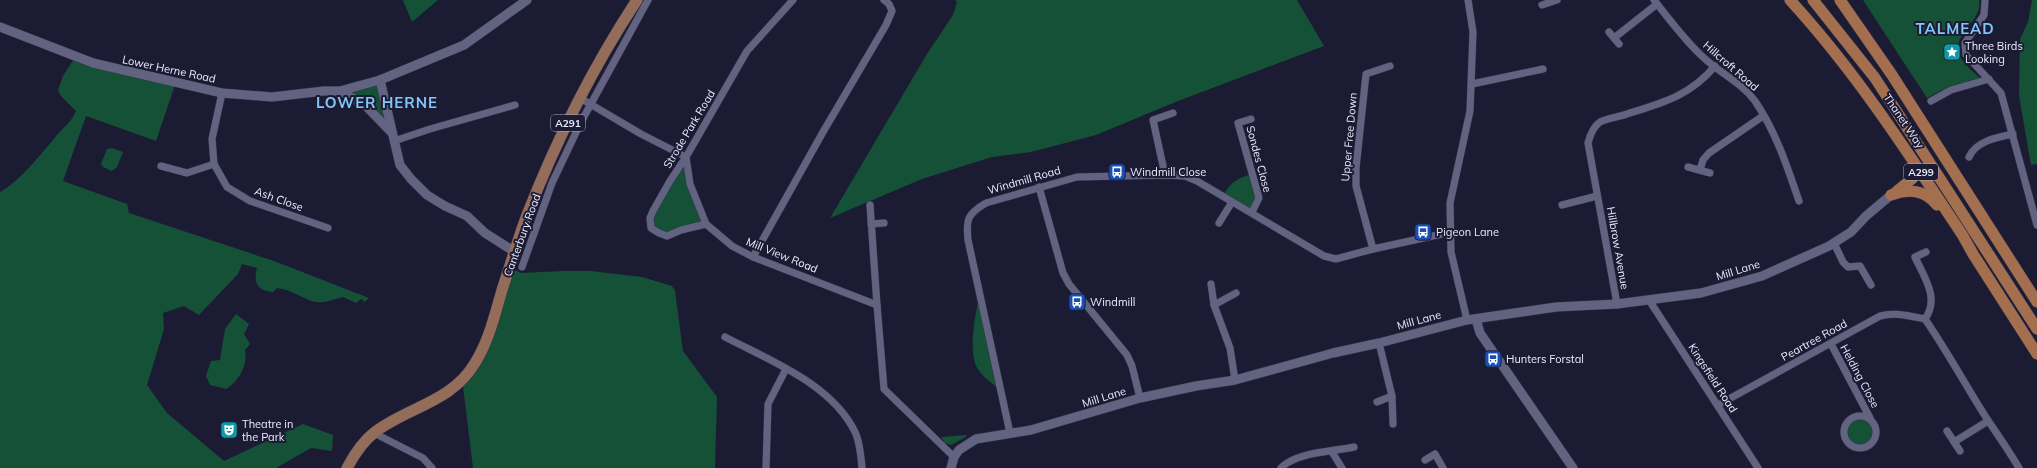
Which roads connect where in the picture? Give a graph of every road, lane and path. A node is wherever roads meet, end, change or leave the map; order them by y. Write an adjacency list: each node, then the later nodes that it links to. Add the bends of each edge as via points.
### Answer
1 (527, 0): 22 (street, Lower Herne Road, via 464,45)
2 (636, 0): 26 (main road, Canterbury Road / A291)
3 (648, 0): 28 (street, Canterbury Road)
4 (793, 0): 35 (street, Strode Park Road, via 747,51)
5 (884, 0): 65 (street, via 892,11 886,25)
6 (1468, 0): 23 (street, via 1473,32)
7 (1790, 0): 39 (highway, A299, via 1850,72)
8 (1813, 0): 78 (highway, Thanet Way / A299, via 1875,78)
9 (1840, 0): 63 (highway, Thanet Way / A299, via 1889,70)
10 (1985, 0): 21 (street, via 1984,15 1968,38 1965,47 1966,55)
11 (1553, 1): 13 (street)
12 (1656, 2): 16 (street); 19 (street, Hillcroft Road, via 1692,46)
13 (1542, 5)
14 (0, 27): 25 (street, Lower Herne Road, via 84,61)
15 (1609, 32): 16 (street)
16 (1614, 38): 17 (street)
17 (1619, 44)
18 (1390, 66): 60 (street, Upper Free Down, via 1366,74 1356,168 1356,186)
19 (1714, 66): 31 (street, Hillcroft Road, via 1738,83 1754,100); 46 (street, Hillbrow Avenue, via 1703,80 1689,91 1600,122 1592,131 1588,143)
20 (1543, 69): 23 (street)
21 (1989, 79): 27 (street, via 1951,90); 33 (street, via 2001,93)
22 (380, 80): 24 (street, Lower Herne Road); 34 (street)
23 (1472, 84): 58 (street, via 1470,111 1450,203)
24 (340, 91): 25 (street, Lower Herne Road, via 272,97); 34 (street, via 366,106)
25 (222, 93): 37 (street, Ash Close, via 212,140)
26 (580, 98): 28 (street); 61 (main road, Canterbury Road / A291, via 543,177)
27 (1931, 101)
28 (590, 104): 35 (street); 66 (street, Canterbury Road, via 552,183 530,254)
29 (516, 105): 34 (street)
30 (1173, 113): 43 (street, via 1153,120)
31 (1763, 116): 41 (street, via 1708,153); 48 (street, Hillcroft Road, via 1780,146)
32 (1252, 119): 51 (street, Sondes Close, via 1238,123 1259,198)
33 (2012, 134): 36 (street, via 1980,145); 56 (street)
34 (393, 137): 61 (street, via 400,165 427,195 467,216 485,234)
35 (686, 157): 54 (street, Mill View Road, via 690,184); 54 (street, Strode Park Road, via 653,211 650,218 652,228 666,236)
36 (1969, 157)
37 (214, 164): 38 (street, via 187,173); 57 (street, Ash Close, via 227,187 250,201)
38 (161, 166)
39 (1916, 166): 45 (highway, via 1910,182); 64 (highway, A299)
40 (1688, 167): 41 (street)
41 (1700, 170): 42 (street)
42 (1710, 172)
43 (1165, 175): 44 (street, Windmill Road, via 1078,177); 47 (street, Windmill Road, via 1191,178)
44 (1039, 187): 86 (street, via 1068,284 1127,355); 94 (street, Windmill Road, via 976,208 967,224 968,240)
45 (1891, 195): 59 (street, Mill Lane, via 1851,232); 64 (highway, via 1911,191 1928,196 1936,203)
46 (1597, 196): 50 (street, Hillbrow Avenue); 73 (street, Hillbrow Avenue)
47 (1232, 202): 51 (street, Windmill Road); 53 (street)
48 (1799, 202)
49 (870, 205): 55 (street)
50 (1562, 205)
51 (1252, 212): 60 (street, Windmill Road, via 1324,256 1336,259)
52 (884, 223): 55 (street)
53 (1219, 223)
54 (706, 224): 65 (street, Mill View Road, via 732,246)
55 (871, 224): 74 (street)
56 (2037, 225)
57 (328, 228)
58 (1451, 232): 60 (street, Windmill Road); 76 (street, via 1452,259)
59 (1834, 243): 68 (street, via 1843,262 1848,267 1860,266); 71 (street, Mill Lane, via 1762,276 1701,293)
60 (1373, 249)
61 (515, 252): 93 (main road, Canterbury Road / A291, via 483,350 465,377 437,399)
62 (1926, 252): 77 (street, via 1915,257 1932,295 1931,309)
63 (2006, 253): 69 (highway); 72 (highway, Thanet Way / A299)
64 (1973, 254): 82 (highway, A299)
65 (753, 257): 74 (street, Mill View Road)
66 (522, 267)
67 (1211, 284): 75 (street)
68 (1871, 285)
69 (2037, 289)
70 (1236, 294): 75 (street)
71 (1649, 300): 73 (street, Mill Lane); 88 (street, Kingsfield Road)
72 (2037, 302)
73 (1617, 304): 76 (street, Mill Lane, via 1556,307)
74 (877, 305): 99 (street, via 884,389)
75 (1214, 305): 84 (street, via 1230,348)
76 (1472, 319): 80 (street, Mill Lane); 109 (street)
77 (1925, 319): 81 (street, Peartree Road, via 1891,313 1880,316); 90 (street)
78 (2037, 329)
79 (725, 337): 83 (street)
80 (1379, 343): 84 (street, Mill Lane); 85 (street)
81 (1831, 344): 88 (street, Peartree Road); 89 (street, Helding Close)
82 (2037, 354)
83 (786, 369): 103 (street, via 768,404); 104 (street, via 820,390 843,414 856,432)
84 (1235, 380): 86 (street, Mill Lane)
85 (1392, 396): 87 (street); 91 (street)
86 (1140, 398): 94 (street, Mill Lane, via 1070,420)
87 (1376, 402)
88 (1718, 405): 110 (street, Kingsfield Road)
89 (1870, 419): 89 (street, Helding Close, via 1876,428 1875,439 1867,447 1851,446 1844,438 1846,422 1860,415)
90 (1988, 421): 95 (street); 111 (street)
91 (1393, 424)
92 (1947, 431): 95 (street)
93 (374, 433): 101 (main road, A291, via 355,453); 102 (street, via 423,458)
94 (1010, 434): 99 (street, Mill Lane, via 966,444)
95 (1954, 442): 97 (street)
96 (1354, 447): 98 (street)
97 (1960, 451)
98 (1332, 452): 106 (street, via 1296,457 1287,461); 107 (street)
99 (954, 457): 105 (street)
100 (1425, 460): 108 (street, via 1435,454)
101 (348, 468)
102 (432, 468)
103 (766, 468)
104 (862, 468)
105 (951, 468)
106 (1281, 468)
107 (1342, 468)
108 (1443, 468)
109 (1573, 468)
110 (1758, 468)
111 (2020, 468)

